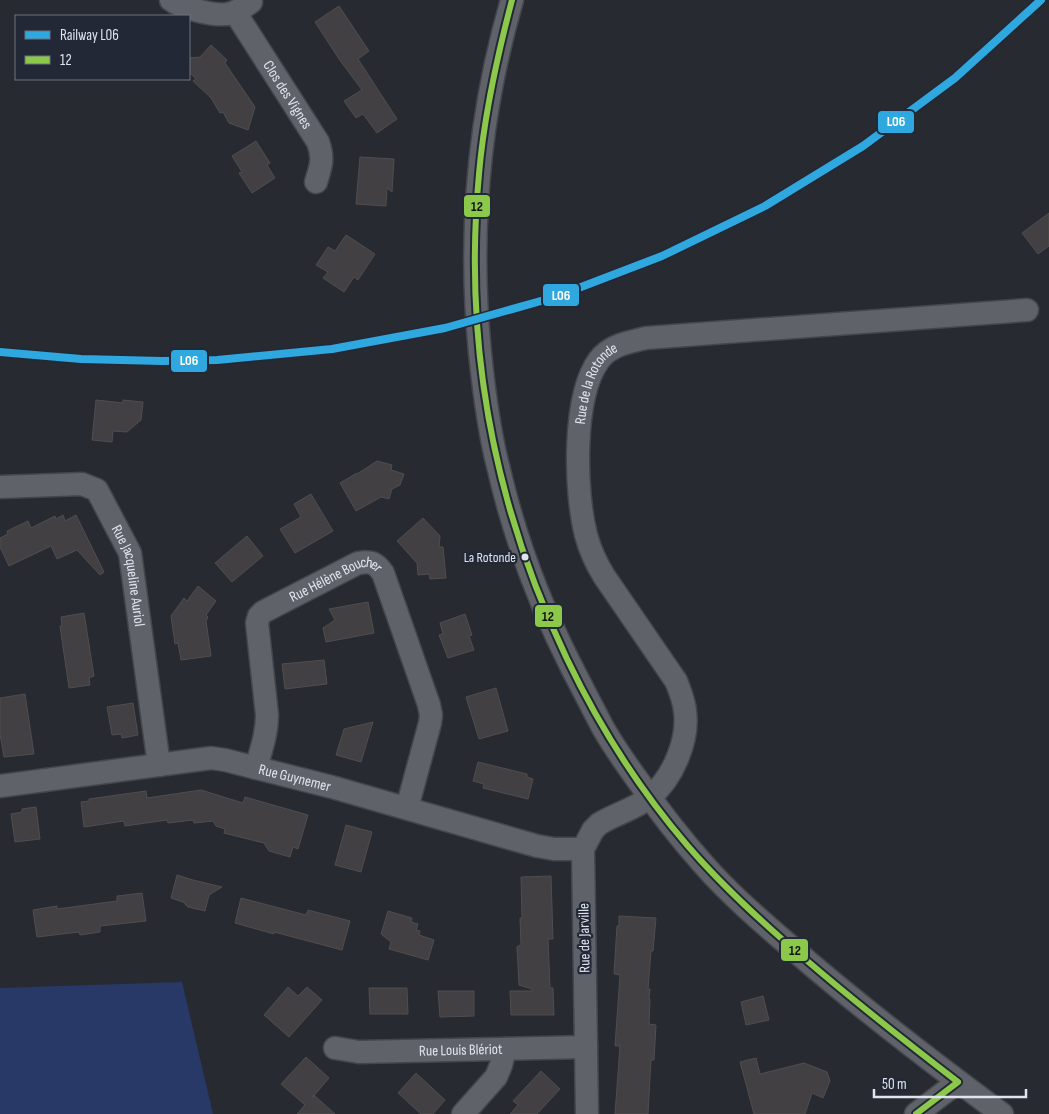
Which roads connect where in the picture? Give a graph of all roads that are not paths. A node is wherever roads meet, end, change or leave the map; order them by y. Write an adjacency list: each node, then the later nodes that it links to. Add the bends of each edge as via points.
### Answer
1 (171, 0): 3 (street, Clos des Vignes, via 188,8 219,14 243,7 318,142 322,154)
2 (512, 0): 9 (street, via 483,130 475,219 478,329 490,428 510,514 544,610 603,728)
3 (316, 182)
4 (1027, 310): 9 (street, Rue de la Rotonde, via 646,338 625,342 600,359 588,381 579,432 579,487 586,535 604,576 676,681 685,711 686,730 676,762)
5 (0, 487): 6 (street, Rue Jacqueline Auriol, via 82,484 96,490 130,553)
6 (159, 765): 7 (street, Rue Guynemer, via 210,758); 8 (street, Rue Guynemer)
7 (256, 768): 10 (street, Rue Guynemer); 10 (street, Rue Hélène Boucher, via 267,725 257,623 259,616 358,563 374,563 383,573 431,714)
8 (0, 786)
9 (650, 797): 11 (street, via 599,824); 15 (street, via 705,867 746,908 849,996)
10 (407, 808): 11 (street, Rue Guynemer, via 537,846)
11 (583, 849): 12 (street, Rue de Jarville)
12 (586, 1047): 14 (street, Rue Louis Blériot); 17 (street, Rue de Jarville)
13 (335, 1048): 14 (street, Rue Louis Blériot, via 359,1052)
14 (505, 1049): 16 (street, via 496,1077)
15 (958, 1082): 18 (street); 19 (street)
16 (463, 1114)
17 (587, 1114)
18 (916, 1114)
19 (1002, 1114)

